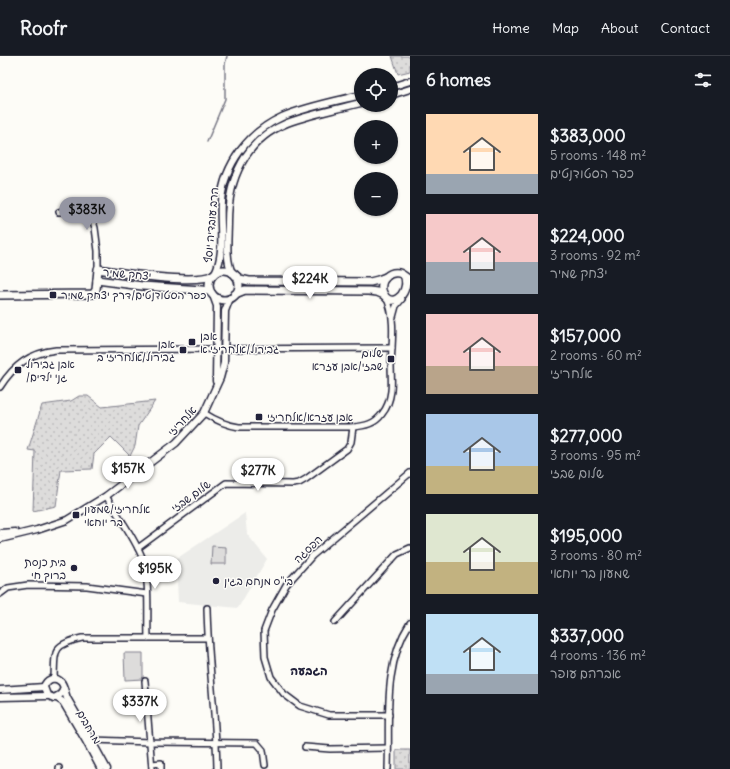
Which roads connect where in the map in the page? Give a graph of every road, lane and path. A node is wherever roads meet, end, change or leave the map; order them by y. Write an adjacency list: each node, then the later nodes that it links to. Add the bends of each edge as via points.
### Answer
1 (410, 81): 2 (street)
2 (398, 85)
3 (410, 90): 4 (street)
4 (398, 93)
5 (354, 97): 9 (street, הרב עובדיה יוסף, via 284,116 260,130 240,150 227,173 223,187 220,256)
6 (354, 105): 10 (street, הרב עובדיה יוסף, via 286,124 264,136 247,154 235,176 229,201 228,259)
7 (59, 212): 8 (street, via 88,205 95,228)
8 (98, 269): 9 (main road, יצחק שמיר, via 144,276 196,279); 13 (main road)
9 (214, 274): 10 (main road, via 224,270); 15 (main road, via 209,285)
10 (234, 274): 11 (main road, via 244,280 257,281 370,282); 16 (main road, via 238,285)
11 (386, 277): 12 (main road, via 396,273); 17 (main road, via 382,287)
12 (408, 278): 18 (main road)
13 (97, 280): 14 (main road, יצחק שמיר, via 96,290 89,295); 15 (main road, יצחק שמיר, via 205,290)
14 (0, 295)
15 (213, 295): 16 (main road, via 221,300); 21 (street, אלחריזי, via 217,306)
16 (233, 296): 17 (main road, via 246,290 368,291); 22 (street, אלחריזי, via 225,311)
17 (385, 296): 18 (main road, via 393,300); 19 (street, via 391,310)
18 (406, 297): 19 (street, via 396,306)
19 (392, 328): 20 (street)
20 (392, 348): 22 (street); 26 (street, via 389,402 376,421)
21 (217, 350): 22 (street); 23 (street, via 44,352 35,354 18,366); 24 (street, אלחריזי)
22 (224, 350): 24 (street, אלחריזי, via 222,371)
23 (0, 387)
24 (216, 387): 25 (street, אלחריזי)
25 (204, 413): 26 (street, via 229,426 239,427); 28 (street, אלחריזי, via 176,443)
26 (353, 427): 32 (street, שלום שבזי, via 351,442 347,449 306,480 293,484 226,483)
27 (410, 473): 49 (street, הפסגה, via 307,562 286,585 264,631 265,656 271,677 284,694 300,706 329,715)
28 (106, 496): 29 (street, אלחריזי, via 68,520); 32 (street)
29 (29, 531): 30 (street, אלחריזי); 31 (street, אלחריזי)
30 (0, 533)
31 (0, 539)
32 (138, 548): 35 (street, via 146,573)
33 (410, 548): 37 (street, via 397,554)
34 (0, 594): 35 (street, via 8,588 28,585 87,586)
35 (147, 594): 39 (street)
36 (207, 608): 40 (street)
37 (335, 622)
38 (410, 623): 49 (street, via 402,634 395,653 390,679)
39 (148, 638): 40 (street); 41 (street, via 82,638 68,641 55,653)
40 (208, 638): 52 (street)
41 (54, 679): 43 (street, via 46,682); 44 (street, via 62,683)
42 (145, 681): 51 (street)
43 (44, 687): 45 (street); 47 (street)
44 (64, 689): 48 (street); 50 (street, מרחבים)
45 (0, 690)
46 (0, 696): 47 (street)
47 (47, 696): 48 (street)
48 (57, 698): 57 (street, מרחבים, via 63,702)
49 (389, 715): 54 (street)
50 (92, 740): 51 (street); 58 (street, מרחבים)
51 (151, 742): 52 (street); 56 (street)
52 (217, 743): 55 (street, via 257,743 262,750); 60 (street)
53 (305, 747): 54 (street)
54 (388, 748): 61 (street)
55 (265, 765)
56 (152, 766): 59 (street, via 161,762)
57 (101, 769)
58 (107, 769)
59 (161, 769)
60 (217, 769)
61 (389, 769)

